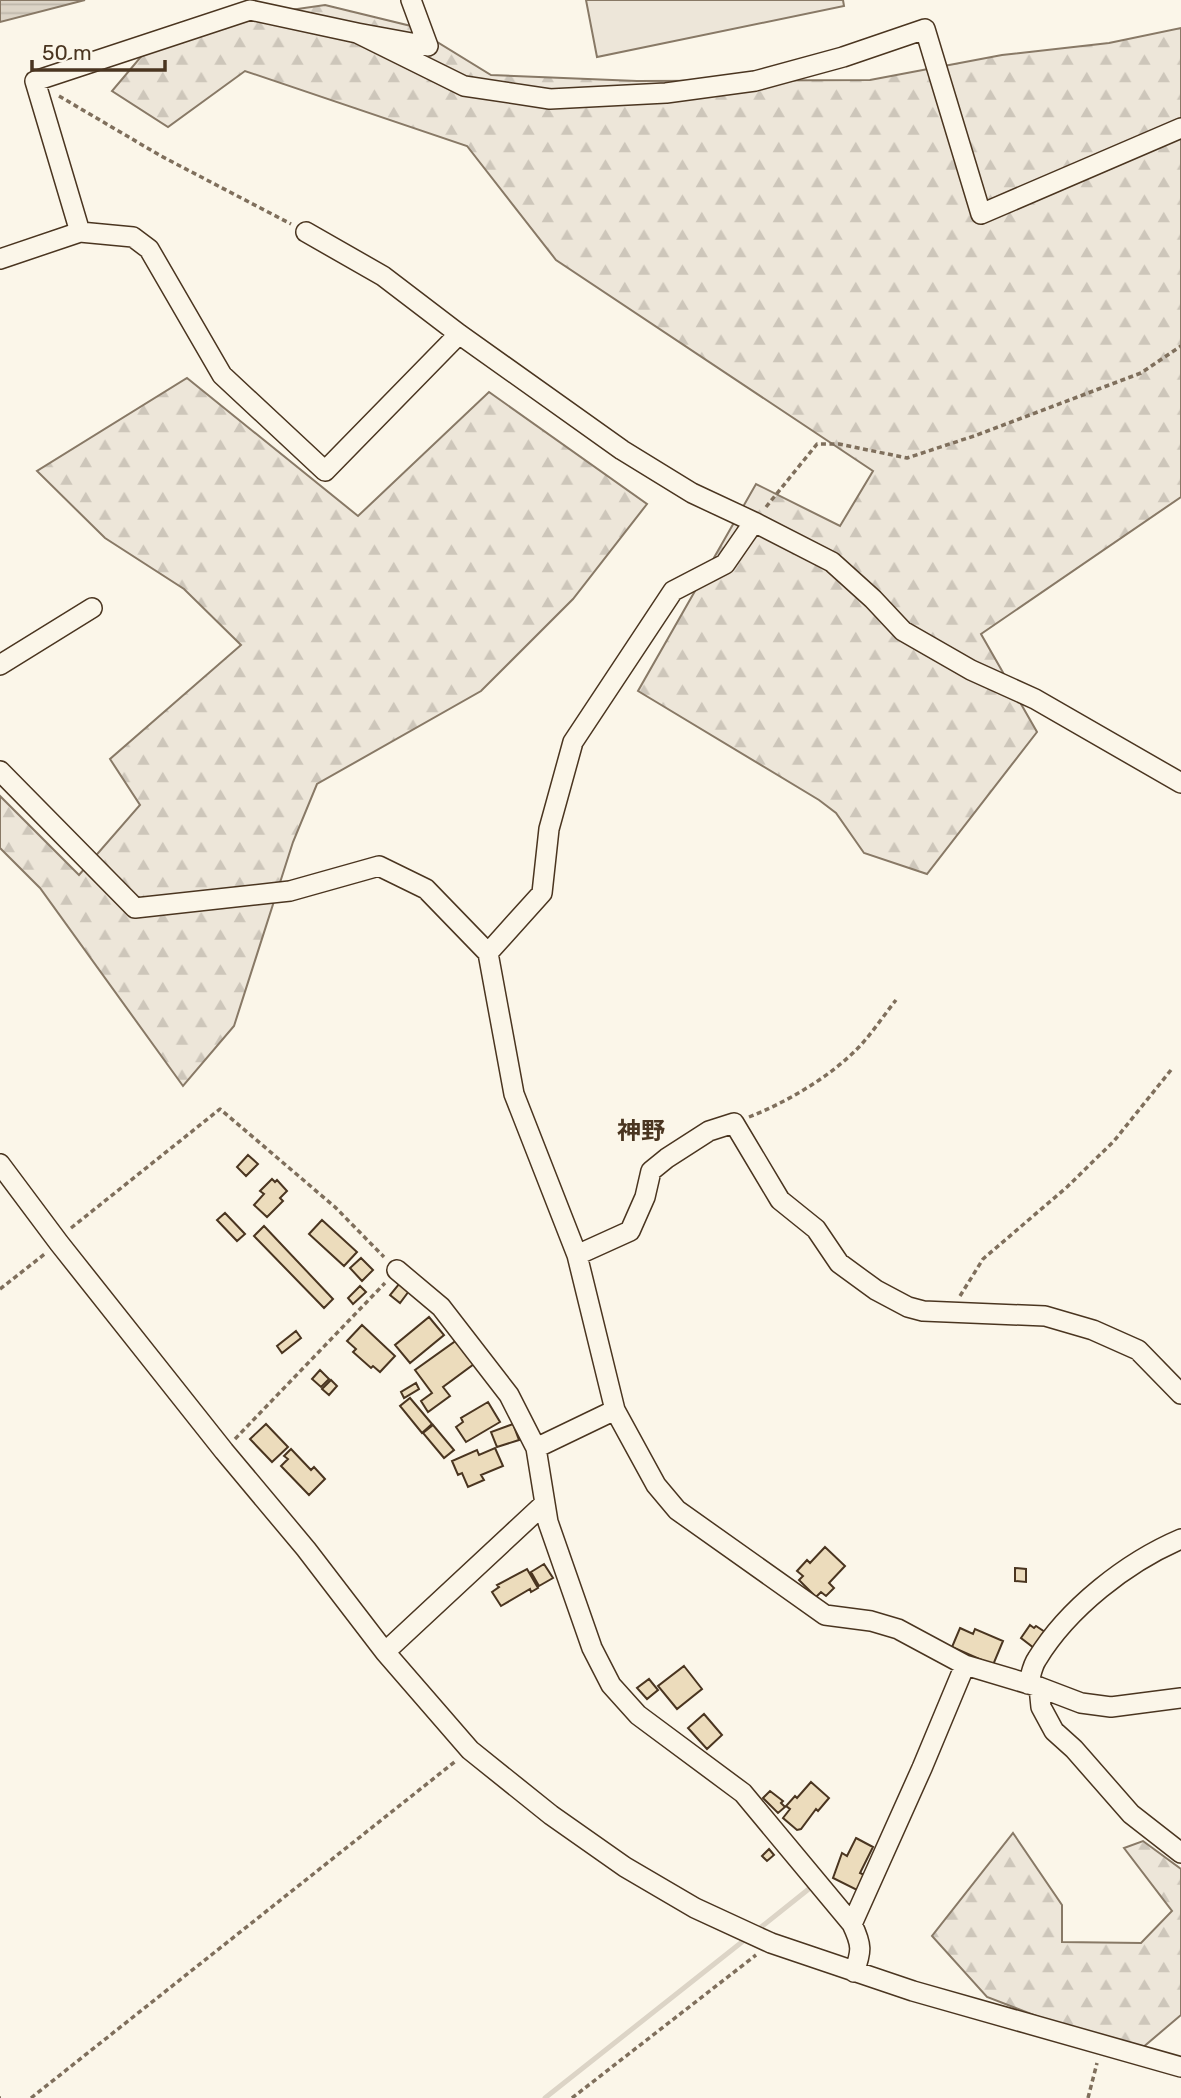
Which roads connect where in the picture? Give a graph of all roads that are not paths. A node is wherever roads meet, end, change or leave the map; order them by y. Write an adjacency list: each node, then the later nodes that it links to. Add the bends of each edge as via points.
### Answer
1 (411, 0): 2 (street, via 428,46)
2 (357, 33): 3 (street, via 464,86 550,99 666,93 755,81 925,29 981,214); 4 (street, via 250,10 35,81)
3 (1181, 128)
4 (80, 232): 6 (street); 7 (street, via 133,237 149,249 222,375 325,471)
5 (306, 232): 7 (street, via 383,276)
6 (0, 259)
7 (459, 334): 8 (street, via 622,450 692,493)
8 (754, 522): 12 (street, via 832,562 903,631 971,670 1035,699); 13 (street, via 725,565 673,591 573,742 549,829 542,893)
9 (92, 608): 10 (street)
10 (0, 665)
11 (0, 771): 13 (street, via 135,908 290,891 379,866 426,889)
12 (1181, 783)
13 (488, 953): 15 (street, via 514,1094)
14 (0, 1164): 22 (street)
15 (577, 1255): 17 (street, via 630,1231 651,1171 709,1131 734,1123 780,1200 816,1229 839,1263 876,1290 923,1311 1045,1316 1093,1330 1138,1350); 18 (street)
16 (397, 1270): 19 (street, via 441,1307 509,1395)
17 (1181, 1394)
18 (615, 1410): 19 (street); 23 (street, via 656,1485 677,1510 825,1615 898,1629)
19 (536, 1448): 20 (street)
20 (544, 1504): 22 (street); 27 (street, via 579,1613 611,1685 638,1716 743,1793)
21 (1181, 1539): 24 (street, via 1123,1571 1062,1626 1035,1661)
22 (385, 1652): 28 (street, via 470,1750 625,1867 695,1908)
23 (965, 1665): 24 (street); 27 (street)
24 (1034, 1686): 25 (street, via 1080,1703 1111,1707); 26 (street, via 1054,1731 1131,1814)
25 (1181, 1698)
26 (1181, 1853)
27 (852, 1924): 28 (street, via 860,1942)
28 (854, 1972): 29 (street)
29 (1181, 2067)

